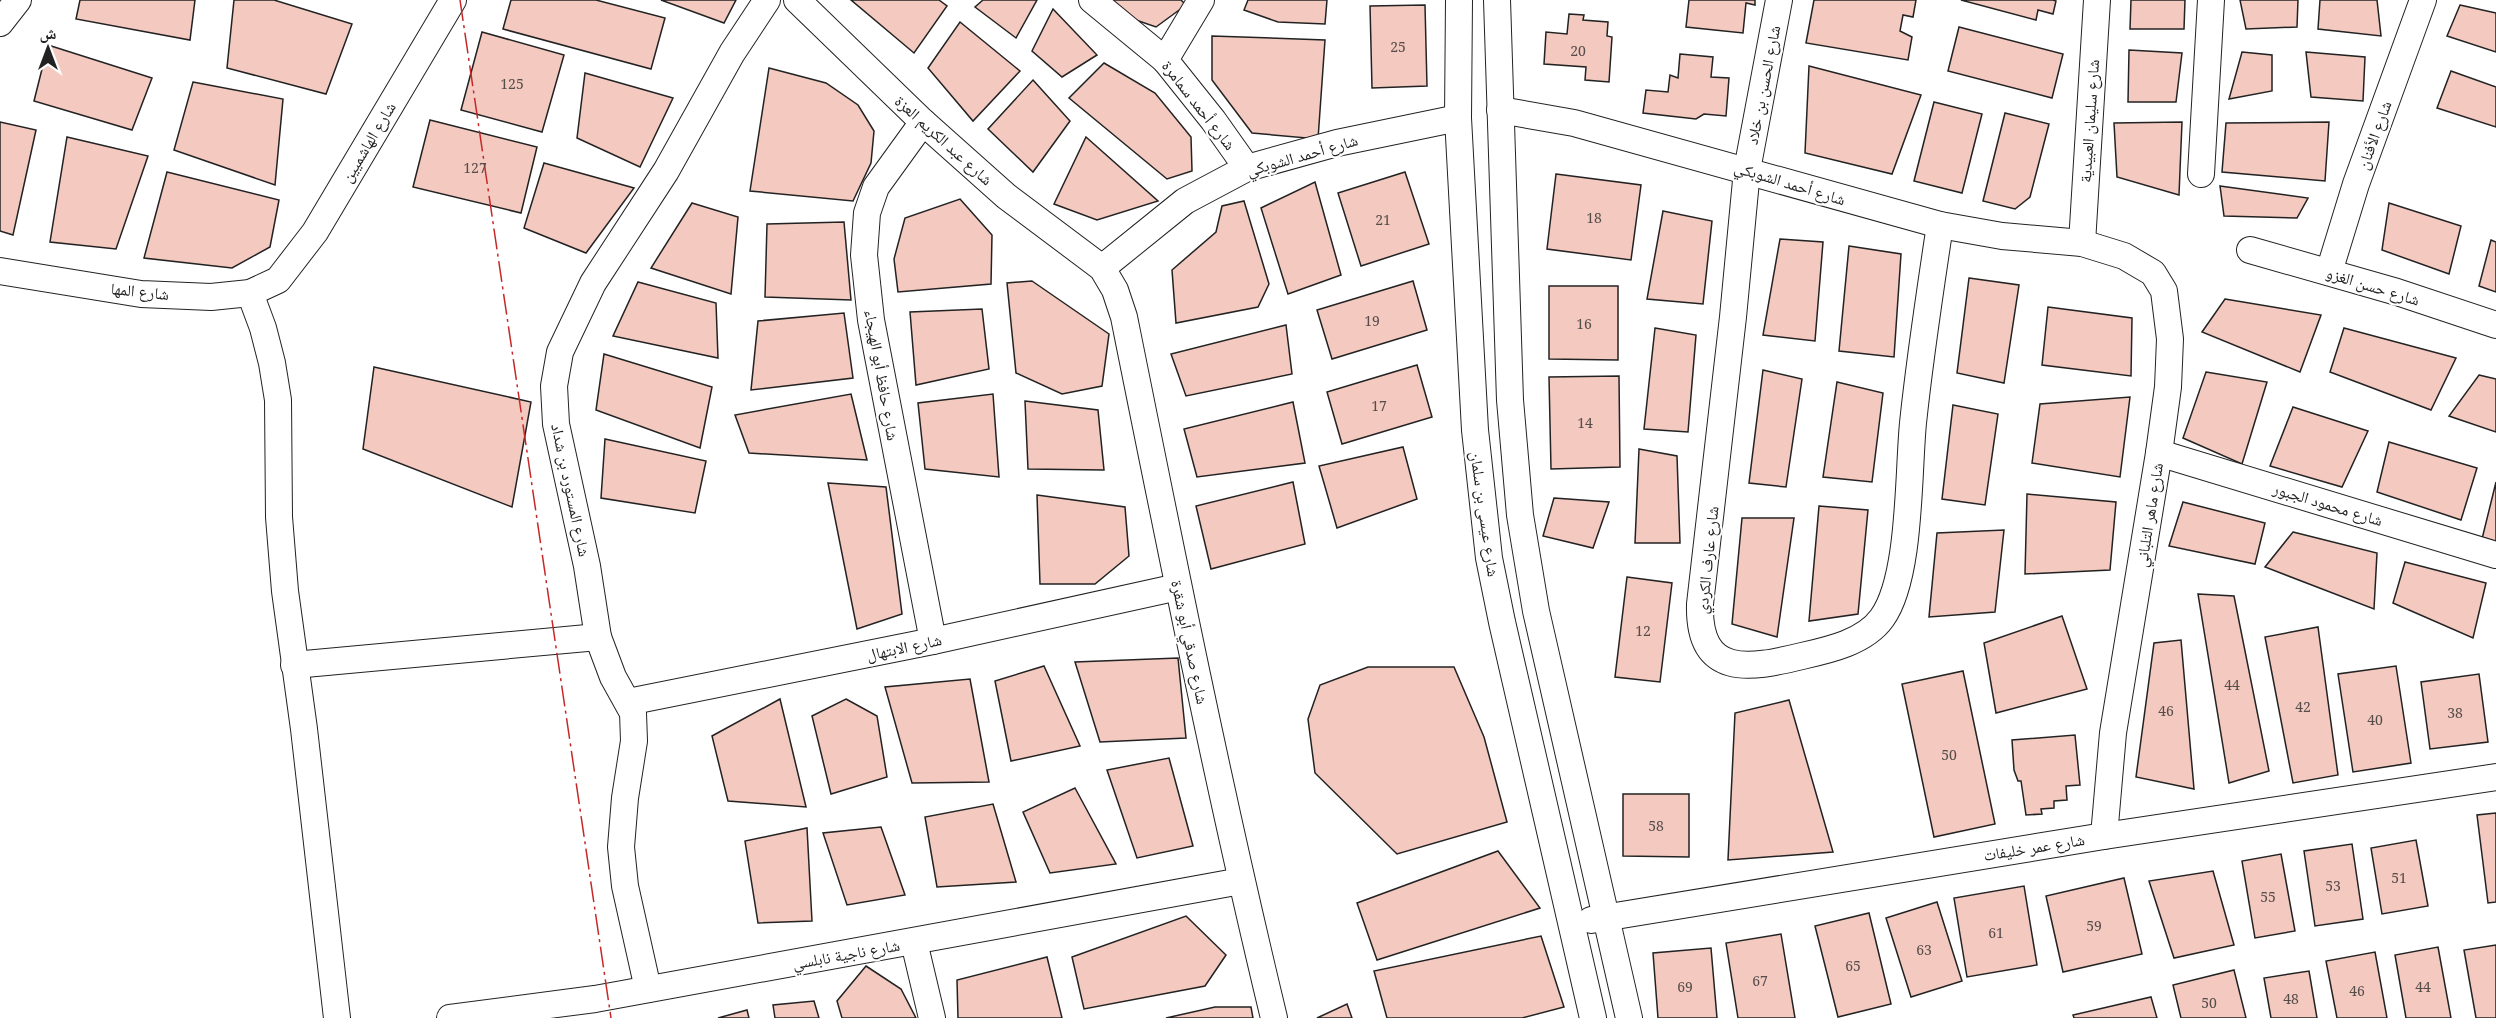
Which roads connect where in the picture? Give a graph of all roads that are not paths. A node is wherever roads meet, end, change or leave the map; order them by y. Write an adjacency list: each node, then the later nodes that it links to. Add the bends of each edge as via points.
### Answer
1 (18, 0): 13 (street)
2 (453, 0): 27 (street, شارع الهاشميين, via 315,232)
3 (767, 0): 35 (street, شارع المستورد بن شداد, via 666,171 593,283 560,352 555,387 556,424)
4 (797, 0): 17 (street, شارع عبد الكريم العزة)
5 (1092, 0): 14 (street, شارع أحمد سمامرة)
6 (1201, 0): 14 (street)
7 (1459, 0): 16 (street, شارع عيسى بن سلمان)
8 (1497, 0): 15 (street, شارع عيسى بن سلمان)
9 (1779, 0): 19 (street, شارع الحسن بن خلاد)
10 (2097, 0): 22 (street, شارع سليمان العبيدية)
11 (2211, 0): 20 (street)
12 (2423, 0): 26 (street, شارع الأفنان, via 2356,184)
13 (0, 23)
14 (1165, 60): 18 (street, شارع أحمد سمامرة)
15 (1500, 110): 19 (street, شارع أحمد الشوبكي, via 1574,123); 31 (street, شارع عيسى بن سلمان)
16 (1458, 118): 18 (street, شارع أحمد الشوبكي, via 1337,143); 30 (street, شارع عيسى بن سلمان)
17 (922, 122): 24 (street, شارع عبد الكريم العزة, via 1006,196); 36 (street, شارع حافظ أبو الهيجاء, via 876,187 867,213 864,255 871,320)
18 (1247, 168): 24 (street, شارع أحمد الشوبكي, via 1185,201)
19 (1747, 170): 21 (street, شارع أحمد الشوبكي); 21 (street, شارع عارف الكردي, via 1700,621 1708,648 1730,663 1758,666 1836,647 1876,625 1889,607 1902,555 1913,422)
20 (2200, 174)
21 (1940, 225): 22 (street, شارع أحمد الشوبكي)
22 (2082, 243): 32 (street, شارع ماهر التلباني, via 2124,256 2153,273 2164,291 2170,339)
23 (2250, 250): 26 (street, شارع حسن الغزو)
24 (1102, 268): 34 (street, شارع صدقي أبو شقرة, via 1124,316)
25 (0, 271): 28 (street, شارع المها, via 141,294 211,297)
26 (2329, 272): 29 (street, شارع حسن الغزو)
27 (278, 280): 28 (street, شارع المها)
28 (250, 293): 37 (street, via 265,336 278,400 279,517)
29 (2496, 325)
30 (1473, 398): 31 (street); 43 (street, شارع عيسى بن سلمان, via 1489,558)
31 (1510, 400): 42 (street, شارع عيسى بن سلمان, via 1520,515 1536,611)
32 (2160, 453): 33 (street, شارع محمود الجبور); 40 (street, شارع ماهر التلباني, via 2113,732)
33 (2496, 555)
34 (1178, 587): 36 (street, شارع الابتهال); 41 (street, شارع صدقي أبو شقرة)
35 (598, 637): 37 (street); 38 (street, شارع المستورد بن شداد)
36 (933, 641): 38 (street, شارع الابتهال)
37 (294, 665): 47 (street)
38 (628, 702): 45 (street, شارع المستورد بن شداد, via 633,713 634,741 624,807 622,856)
39 (2496, 777): 40 (street, شارع عمر خليفات)
40 (2104, 836): 42 (street, شارع عمر خليفات)
41 (1241, 881): 44 (street, شارع ناجية نابلسي); 50 (street, شارع صدقي أبو شقرة)
42 (1606, 918): 43 (street, شارع عمر خليفات); 52 (street, شارع عيسى بن سلمان)
43 (1573, 924): 51 (street, شارع عيسى بن سلمان)
44 (914, 942): 45 (street, شارع ناجية نابلسي); 49 (street)
45 (648, 989): 46 (street, شارع ناجية نابلسي)
46 (596, 1009): 48 (street, شارع ناجية نابلسي)
47 (337, 1018)
48 (450, 1018)
49 (932, 1018)
50 (1274, 1018)
51 (1593, 1018)
52 (1629, 1018)

